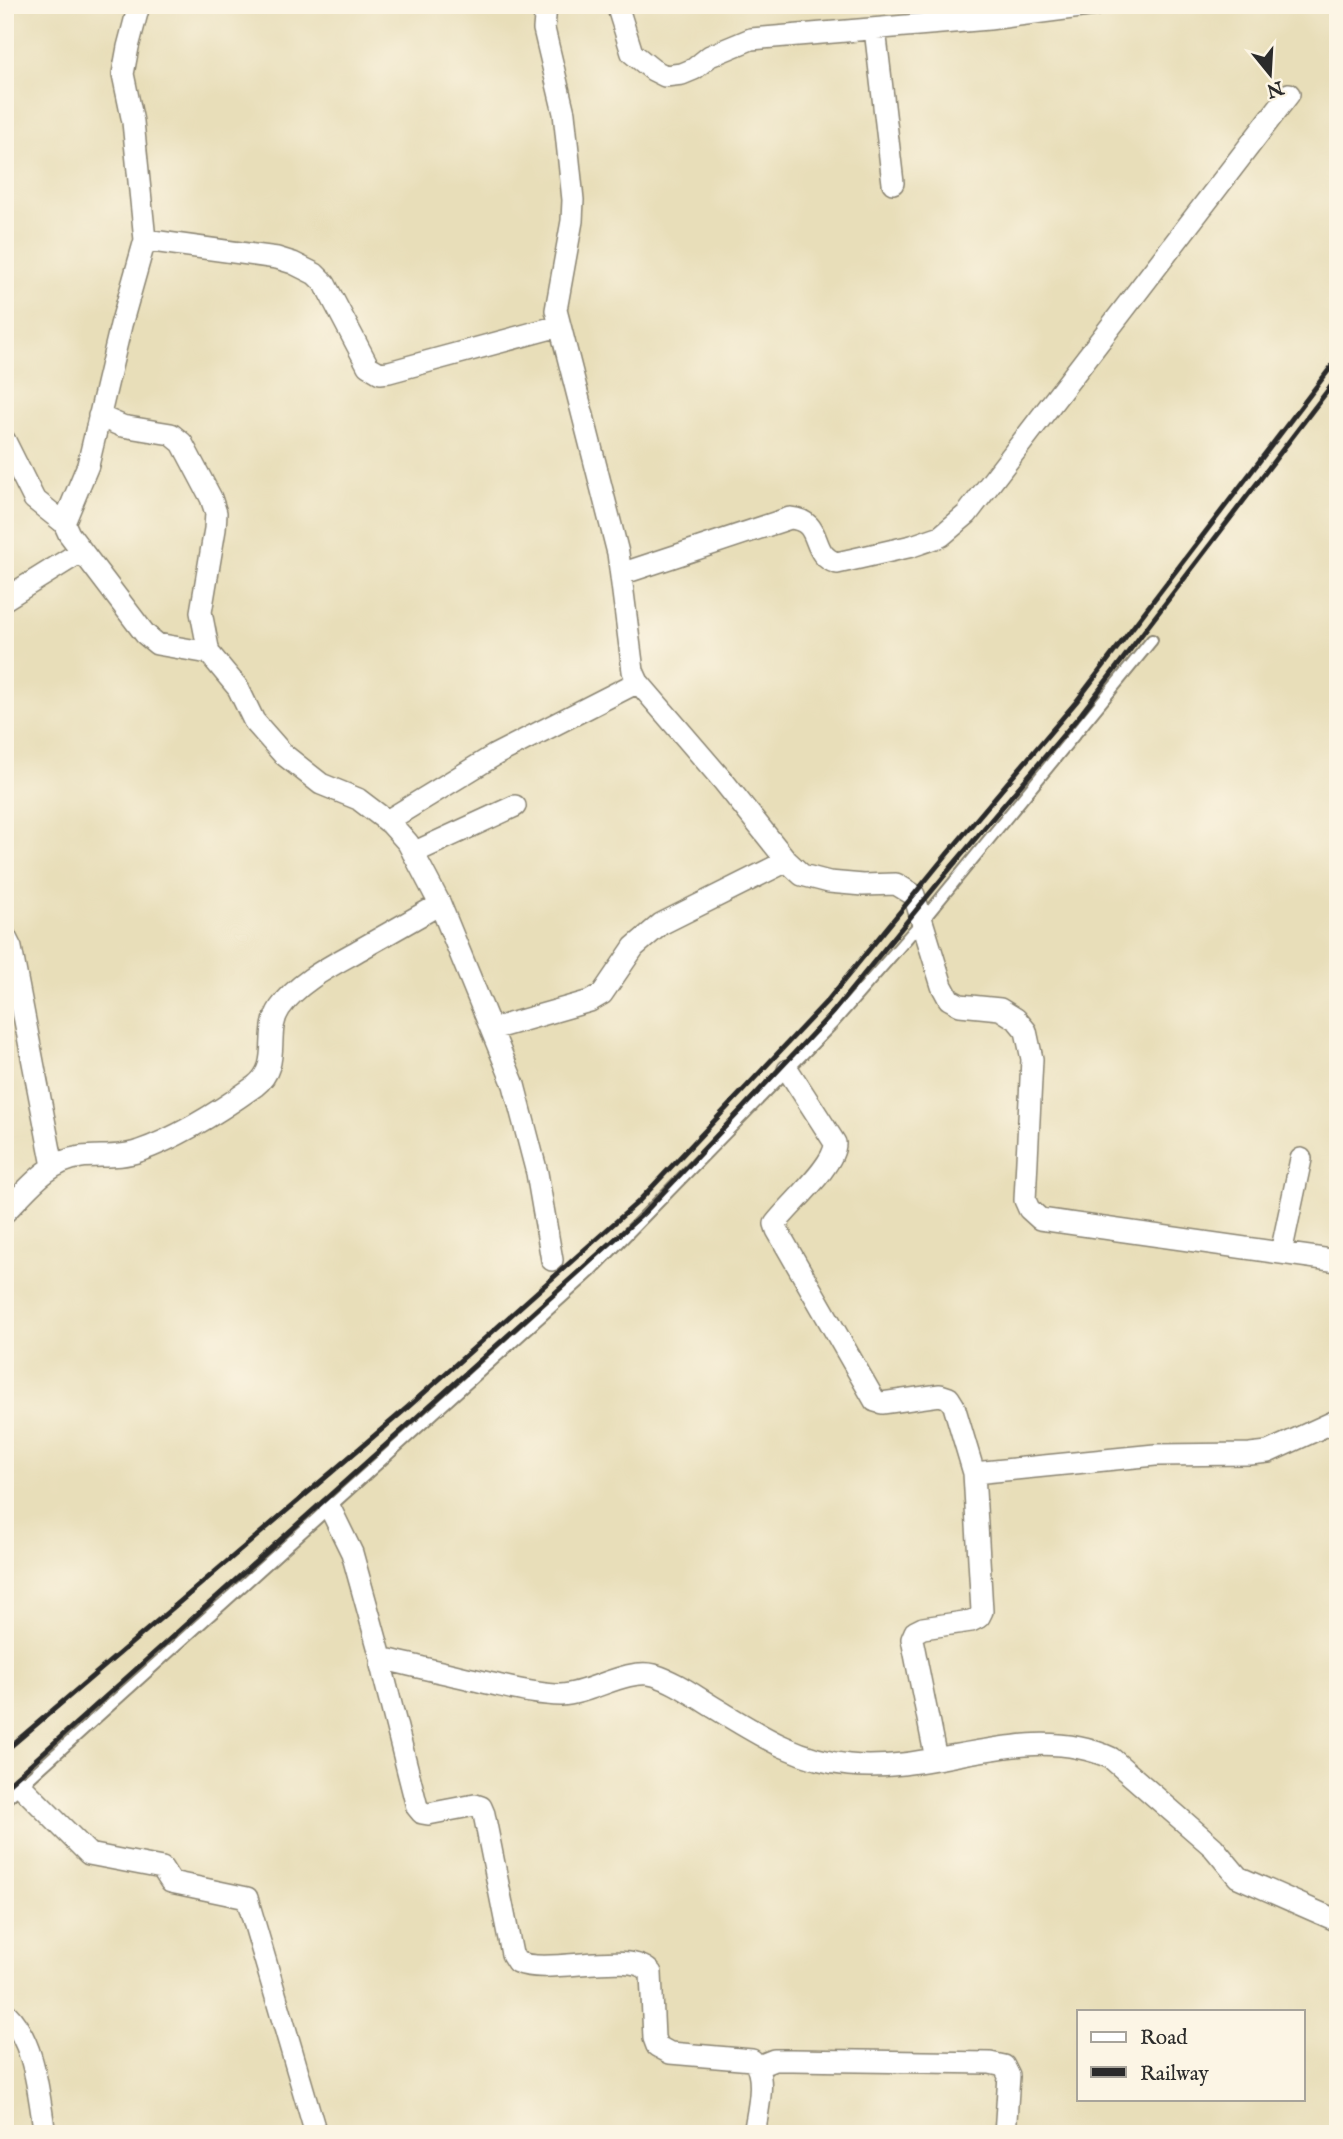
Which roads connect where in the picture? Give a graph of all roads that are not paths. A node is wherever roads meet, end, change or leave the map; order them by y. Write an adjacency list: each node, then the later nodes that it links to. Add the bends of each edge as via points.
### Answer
1 (139, 5): 8 (street, via 123,74 133,122)
2 (546, 5): 9 (street, via 544,29 564,113 573,200 556,310)
3 (617, 5): 5 (street, via 632,53 665,76 694,69 710,56 751,39)
4 (1096, 5): 5 (street)
5 (875, 29): 7 (street)
6 (1289, 94): 14 (street, via 967,514 941,536 837,563 821,553 810,525 790,518)
7 (893, 183)
8 (145, 240): 9 (street, via 277,258 315,274 332,296 368,366 380,373); 10 (street)
9 (559, 326): 14 (street)
10 (99, 416): 12 (street, via 88,465); 17 (street, via 122,426 171,434 182,443 211,498 215,529 201,612)
11 (5, 441): 12 (street, via 34,499)
12 (64, 523): 13 (street)
13 (82, 551): 15 (street); 17 (street, via 157,644)
14 (621, 574): 18 (street)
15 (5, 599)
16 (1152, 640): 24 (lane)
17 (209, 653): 20 (street, via 238,688 254,722 283,754 321,783 358,799)
18 (638, 682): 20 (street, via 495,755); 22 (street)
19 (515, 806): 21 (street)
20 (387, 821): 21 (street)
21 (413, 853): 23 (street)
22 (787, 861): 24 (street, via 802,875 829,882 896,884 914,895); 26 (street, via 661,924 634,947 601,994 590,1001)
23 (440, 904): 26 (street); 29 (street, via 291,995 275,1018 267,1076 255,1085 193,1126 140,1151 79,1157)
24 (923, 920): 27 (lane); 31 (street, via 949,999 960,1005 1000,1009 1026,1031 1032,1059 1025,1200 1029,1209 1040,1219)
25 (5, 936): 29 (street)
26 (492, 1029): 32 (street, via 514,1085 534,1160)
27 (788, 1070): 35 (street, via 835,1143 835,1150 775,1224 777,1230 875,1401 949,1398); 36 (lane, via 590,1272)
28 (1301, 1159): 31 (street)
29 (53, 1166): 30 (street)
30 (5, 1212)
31 (1281, 1252): 33 (street)
32 (552, 1260)
33 (1338, 1261)
34 (1338, 1420): 35 (street, via 1268,1452 1155,1455)
35 (974, 1474): 38 (street, via 982,1611 971,1621 923,1628 912,1639)
36 (330, 1508): 37 (street, via 352,1553); 39 (lane)
37 (382, 1661): 38 (street, via 559,1695 649,1674 682,1688 788,1751 822,1762 867,1766); 42 (street, via 417,1808 428,1814 481,1807 517,1962 535,1967 640,1964 651,1973 654,2038 661,2050 752,2060)
38 (936, 1759): 40 (street, via 1016,1746 1070,1745 1095,1751 1111,1758 1213,1847 1238,1877)
39 (13, 1793): 44 (street, via 89,1854 162,1868 171,1882 247,1898)
40 (1338, 1921)
41 (5, 2012): 43 (street, via 28,2046)
42 (759, 2066): 45 (street); 46 (street, via 774,2060 1004,2066 1009,2076)
43 (46, 2134)
44 (316, 2134)
45 (754, 2134)
46 (1005, 2134)

